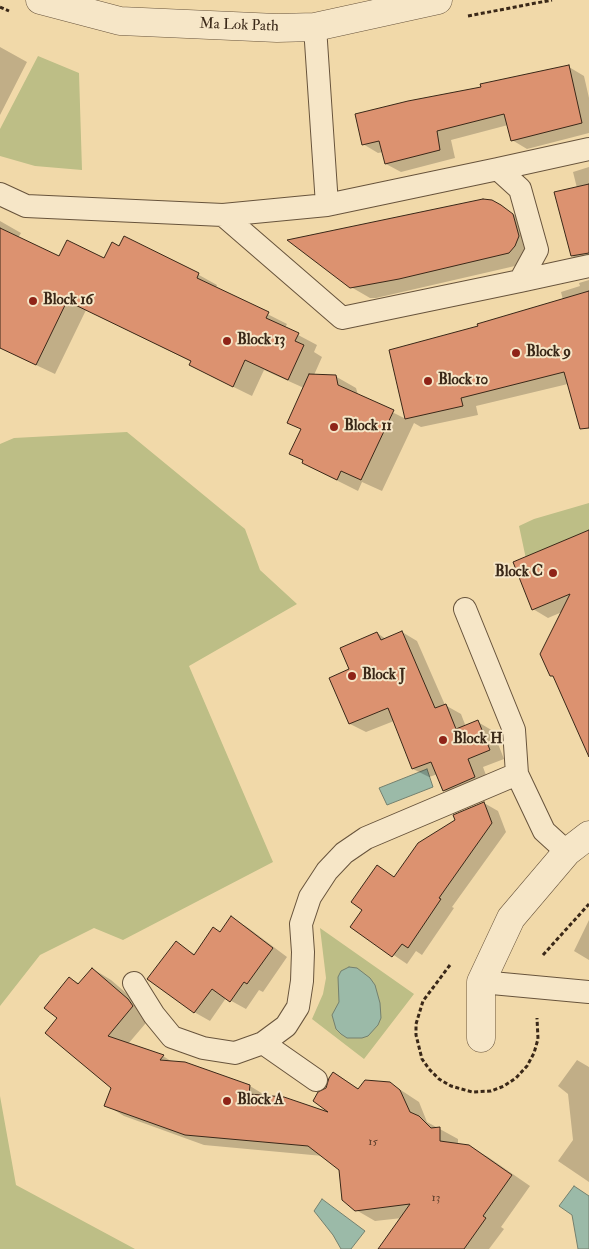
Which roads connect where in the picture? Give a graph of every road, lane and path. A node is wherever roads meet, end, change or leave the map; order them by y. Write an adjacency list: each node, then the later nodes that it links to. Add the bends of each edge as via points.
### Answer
1 (40, 0): 3 (street, Ma Lok Path, via 120,21)
2 (438, 0): 3 (street, Ma Lok Path)
3 (315, 27): 7 (lane)
4 (589, 149): 5 (lane)
5 (498, 169): 7 (lane); 10 (lane, via 520,189 537,250)
6 (0, 194): 8 (lane, via 26,206)
7 (327, 205): 8 (lane)
8 (223, 215): 10 (lane, via 342,318)
9 (589, 266): 10 (lane)
10 (520, 281)
11 (465, 609): 12 (lane, via 514,730)
12 (517, 774): 14 (lane, via 544,831); 19 (lane, via 366,838 326,872 310,897 301,924 302,981 298,1007 286,1026)
13 (589, 835): 14 (street)
14 (566, 852): 15 (street, via 511,918)
15 (481, 982): 17 (lane); 18 (street)
16 (134, 983): 19 (lane, via 172,1037 202,1048 235,1053)
17 (589, 992)
18 (481, 1038)
19 (263, 1043): 20 (lane)
20 (316, 1080)

